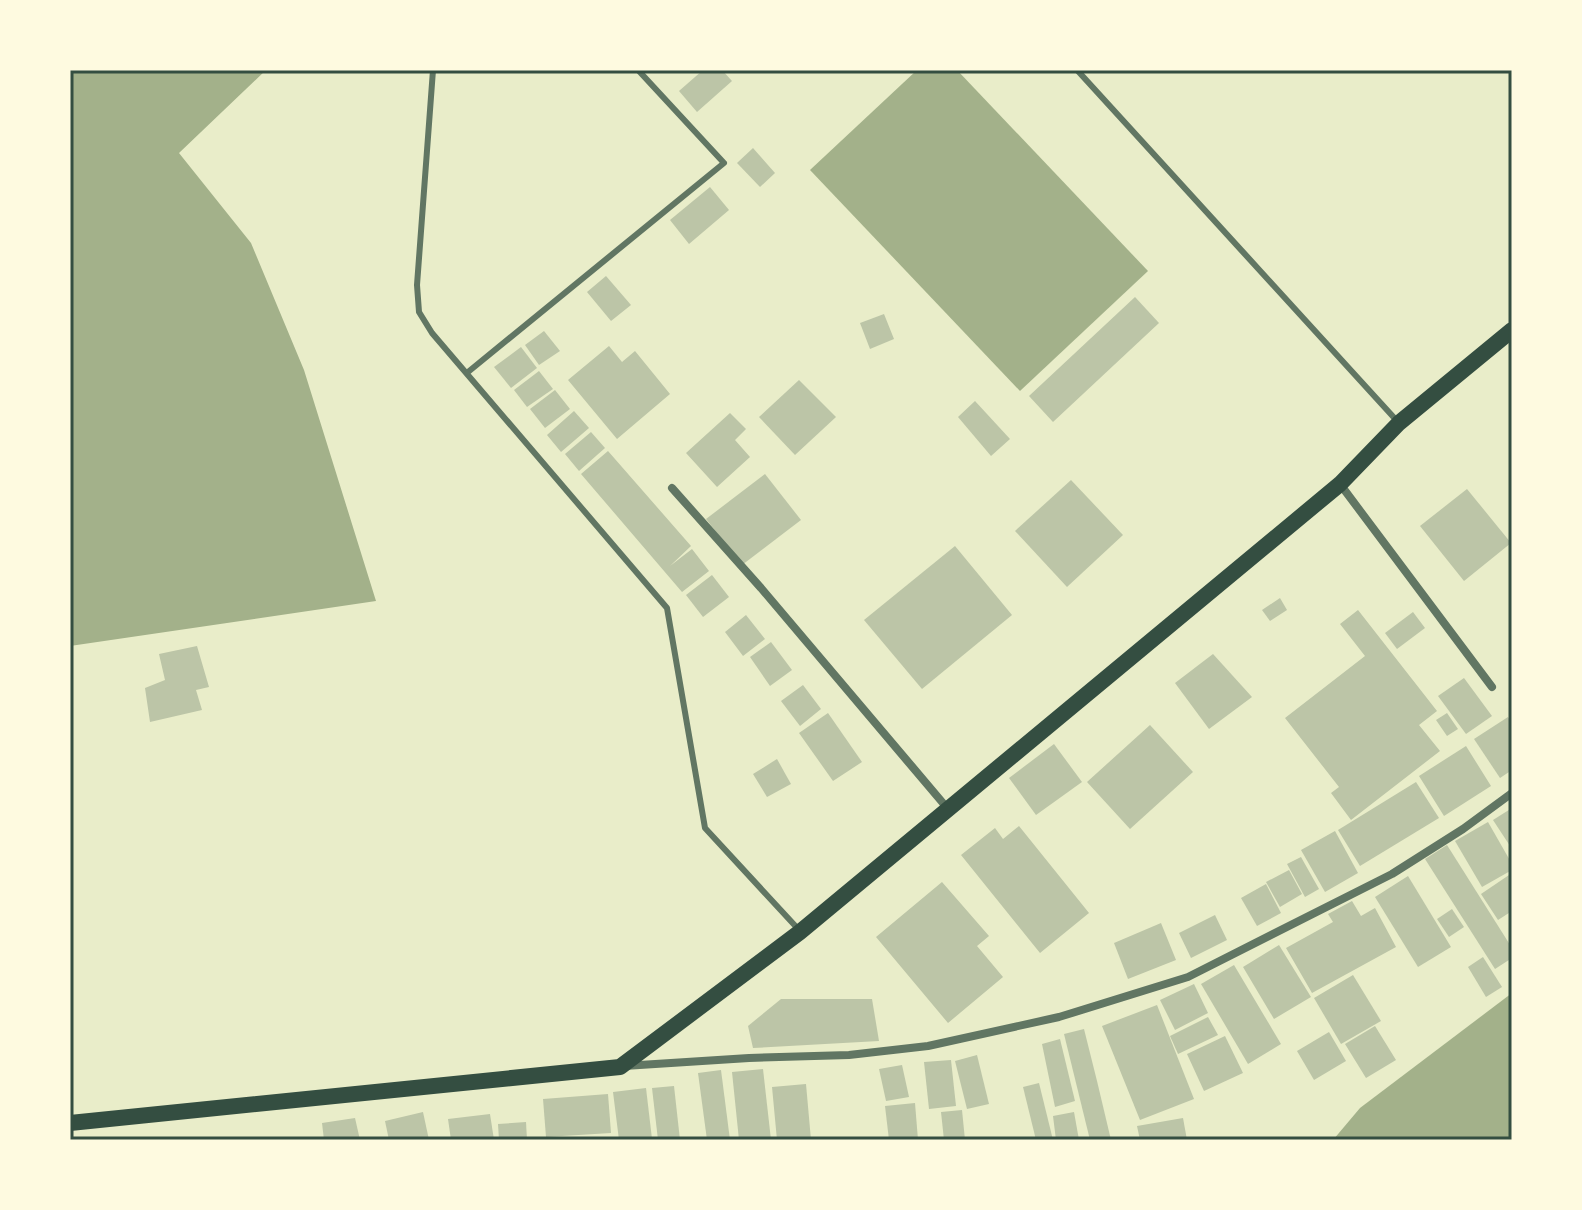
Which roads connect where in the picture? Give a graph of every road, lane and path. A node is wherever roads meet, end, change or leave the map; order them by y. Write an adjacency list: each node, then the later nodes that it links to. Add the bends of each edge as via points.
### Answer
1 (433, 70): 5 (lane, via 419,312)
2 (638, 70): 5 (lane, via 724,163)
3 (1077, 70): 6 (lane)
4 (1512, 330): 6 (main road)
5 (468, 372): 12 (lane, via 667,608 705,828)
6 (1399, 423): 7 (main road)
7 (1340, 484): 9 (street); 11 (main road)
8 (672, 488): 11 (street)
9 (1492, 687)
10 (1512, 793): 13 (street, via 1392,874 1274,936 1188,977 1059,1017 928,1046 849,1055)
11 (948, 809): 12 (main road)
12 (800, 932): 13 (main road)
13 (620, 1067): 14 (main road)
14 (70, 1123)

